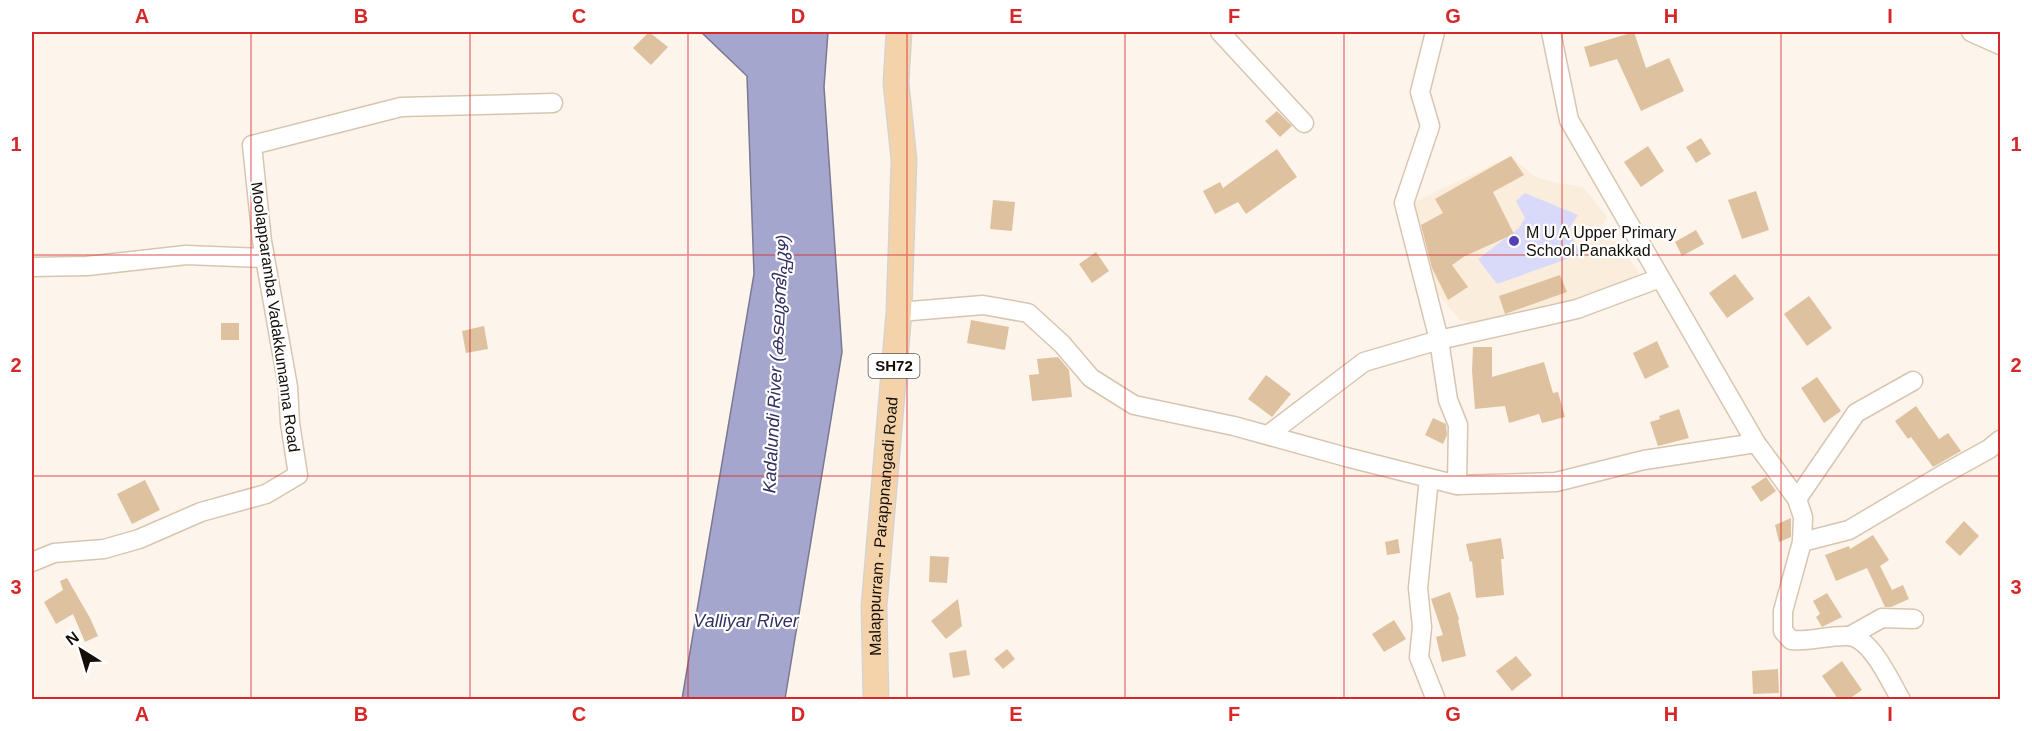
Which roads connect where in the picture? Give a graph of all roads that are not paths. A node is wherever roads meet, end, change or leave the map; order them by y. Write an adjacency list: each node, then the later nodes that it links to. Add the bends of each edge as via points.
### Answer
1 (899, 32): 12 (main road, Malappurram - Parappnangadi Road / SH72, via 896,83 904,160)
2 (1220, 32): 8 (street)
3 (1435, 32): 13 (street, via 1420,92 1430,126 1404,203)
4 (1551, 32): 11 (street, via 1569,120)
5 (1971, 32): 6 (street)
6 (2001, 45)
7 (553, 104): 9 (street, Moolapparamba Vadakkumanna Road, via 401,107 252,145)
8 (1304, 123)
9 (264, 258): 10 (street, via 186,255 87,266); 22 (street, Moolapparamba Vadakkumanna Road, via 288,387 298,475 266,494 201,512 139,539 104,549 54,553)
10 (32, 267)
11 (1660, 278): 13 (street, via 1577,309); 17 (street)
12 (899, 312): 15 (street, via 983,305 1028,314 1062,344 1091,378 1134,405); 25 (main road, Malappurram - Parappnangadi Road / SH72, via 874,606)
13 (1439, 340): 15 (street, via 1364,362); 19 (street, via 1448,400 1458,425)
14 (1913, 381): 20 (street, via 1856,413)
15 (1268, 435): 18 (street)
16 (2001, 440): 21 (street, via 1849,530)
17 (1756, 443): 19 (street, via 1644,460 1556,482); 20 (street)
18 (1429, 478): 19 (street); 26 (street, via 1418,588 1422,627 1419,657)
19 (1457, 485)
20 (1797, 499): 21 (street, via 1803,517)
21 (1802, 542): 24 (street, via 1783,611 1783,632 1791,640 1802,642)
22 (32, 562)
23 (1914, 619): 24 (street, via 1882,618)
24 (1850, 636): 27 (street, via 1866,645 1876,657)
25 (876, 699)
26 (1436, 699)
27 (1901, 699)

